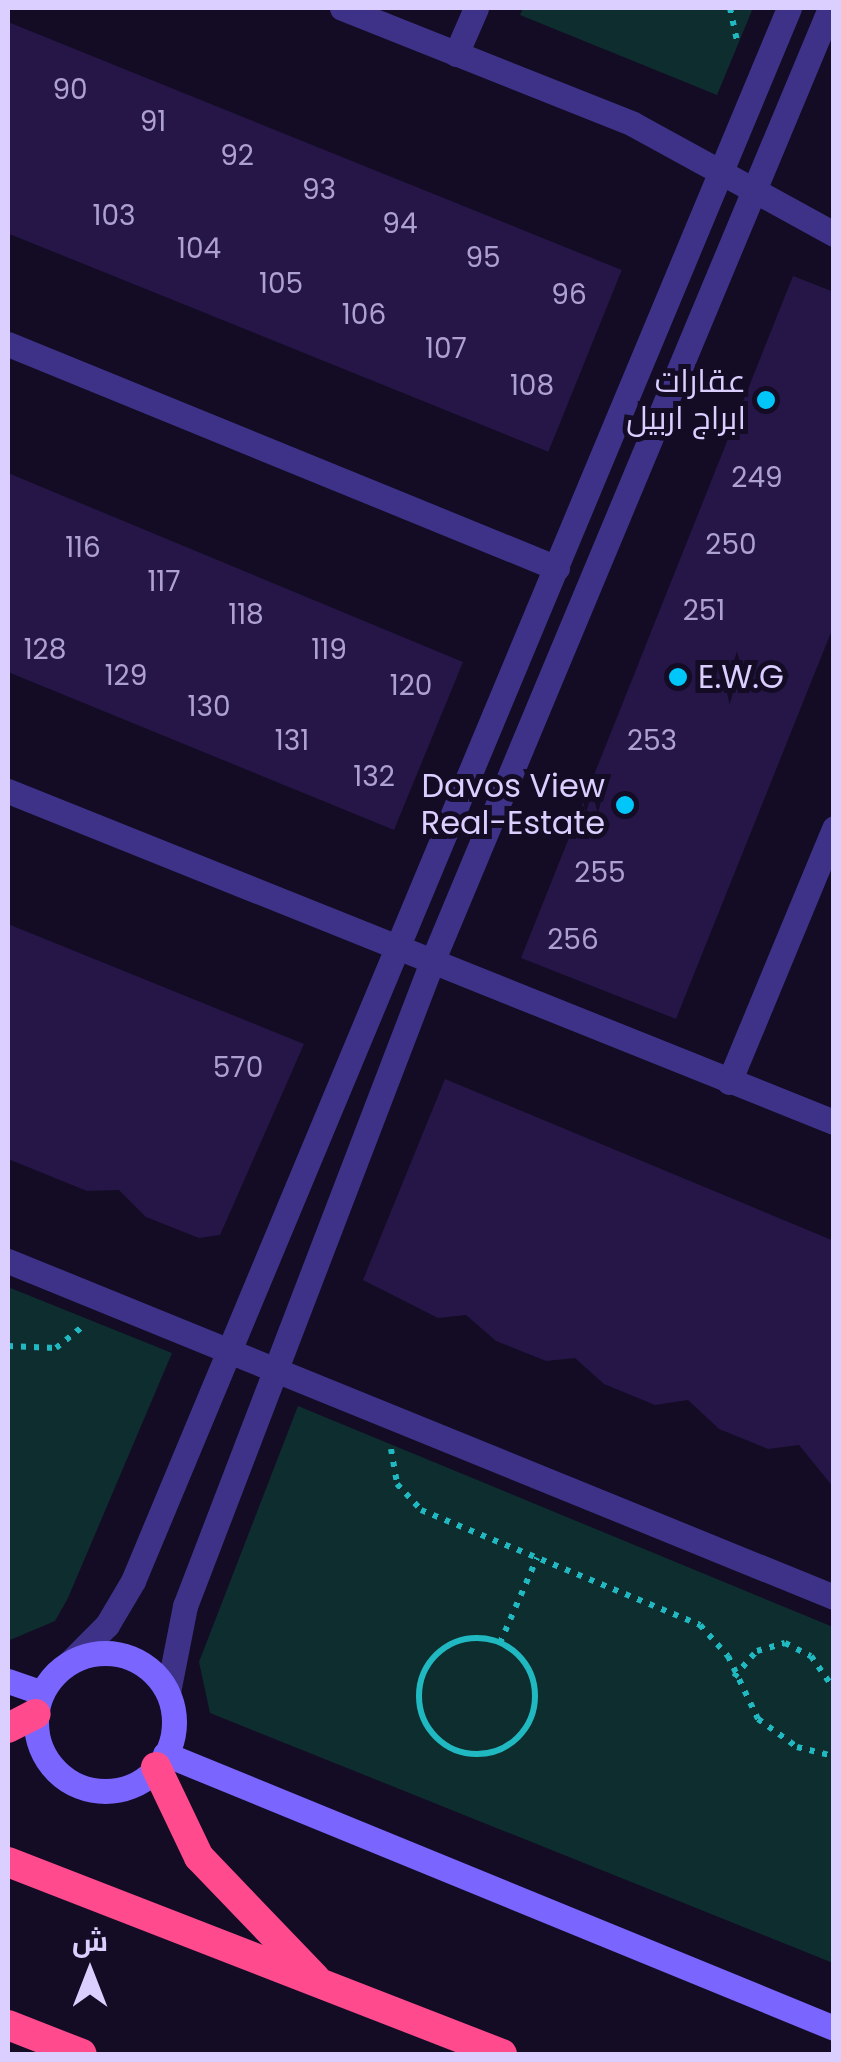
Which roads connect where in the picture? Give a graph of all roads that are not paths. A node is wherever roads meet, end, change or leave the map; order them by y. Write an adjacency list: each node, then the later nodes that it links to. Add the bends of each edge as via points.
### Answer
1 (342, 8): 5 (street)
2 (476, 8): 5 (street)
3 (788, 8): 6 (street)
4 (830, 8): 7 (street)
5 (456, 54): 6 (street, via 633,124)
6 (722, 173): 7 (street); 10 (street)
7 (756, 191): 8 (street); 14 (street)
8 (834, 234)
9 (8, 344): 10 (street)
10 (557, 568): 13 (street)
11 (8, 790): 13 (street)
12 (834, 828): 15 (street)
13 (398, 948): 14 (street); 18 (street)
14 (432, 962): 15 (street); 19 (street)
15 (729, 1082): 16 (street)
16 (834, 1122)
17 (8, 1261): 18 (street)
18 (229, 1351): 19 (street); 21 (street, via 128,1592 107,1625)
19 (276, 1371): 20 (street); 23 (street, via 185,1606)
20 (834, 1597)
21 (70, 1661): 23 (street, via 113,1652 134,1658); 24 (street)
22 (8, 1681): 24 (street)
23 (168, 1692): 26 (street, via 174,1715)
24 (39, 1703): 25 (highway); 26 (street, via 44,1756 76,1785 124,1789)
25 (8, 1728)
26 (161, 1760): 28 (highway, via 199,1857); 30 (street)
27 (8, 1862): 28 (highway)
28 (316, 1980): 32 (highway)
29 (8, 2025): 31 (highway)
30 (834, 2028)
31 (82, 2054)
32 (502, 2054)

